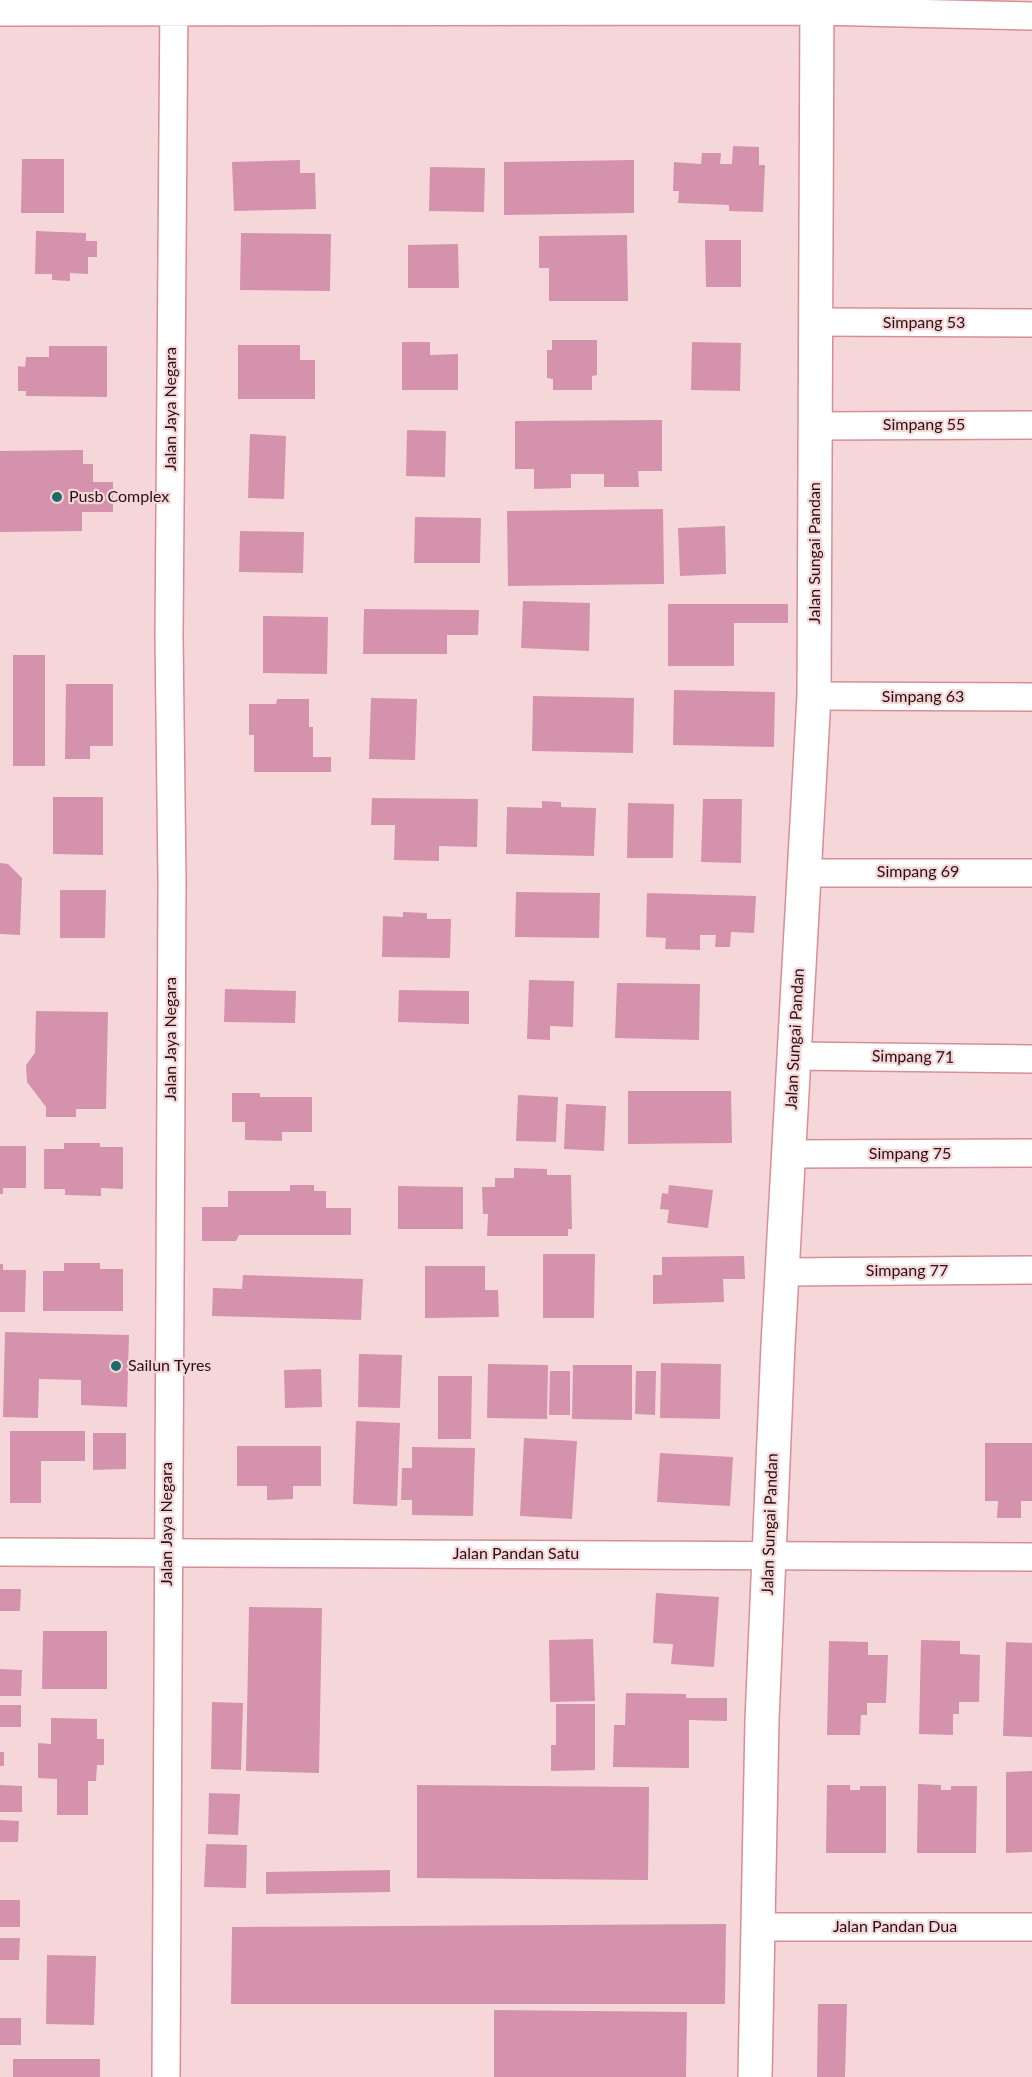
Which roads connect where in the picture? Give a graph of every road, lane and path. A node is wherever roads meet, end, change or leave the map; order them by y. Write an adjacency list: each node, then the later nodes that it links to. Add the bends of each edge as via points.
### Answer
1 (174, 6): 2 (street); 3 (street); 20 (street, Jalan Jaya Negara)
2 (817, 6): 4 (street); 5 (street, Jalan Sungai Pandan)
3 (0, 12)
4 (1032, 16)
5 (816, 322): 6 (street, Simpang 53); 8 (street, Jalan Sungai Pandan)
6 (1032, 323)
7 (1032, 424): 8 (street, Simpang 55)
8 (816, 426): 9 (street, Jalan Sungai Pandan)
9 (814, 696): 10 (street, Simpang 63); 11 (street, Jalan Sungai Pandan)
10 (1032, 697)
11 (803, 873): 12 (street, Simpang 69); 13 (street, Jalan Sungai Pandan)
12 (1032, 873)
13 (794, 1056): 14 (street, Simpang 71); 16 (street, Jalan Sungai Pandan)
14 (1032, 1059)
15 (1032, 1153): 16 (street, Simpang 75)
16 (789, 1154): 18 (street, Jalan Sungai Pandan)
17 (1032, 1270): 18 (street, Simpang 77)
18 (783, 1272): 21 (street, Jalan Sungai Pandan)
19 (0, 1552): 20 (street, Jalan Pandan Satu)
20 (167, 1552): 21 (street, Jalan Pandan Satu); 25 (street, Jalan Jaya Negara)
21 (769, 1557): 22 (street, Jalan Pandan Satu); 23 (street, Jalan Sungai Pandan)
22 (1032, 1557)
23 (758, 1927): 24 (street, Jalan Pandan Dua); 26 (street, Jalan Sungai Pandan)
24 (1032, 1927)
25 (166, 2077)
26 (755, 2077)

